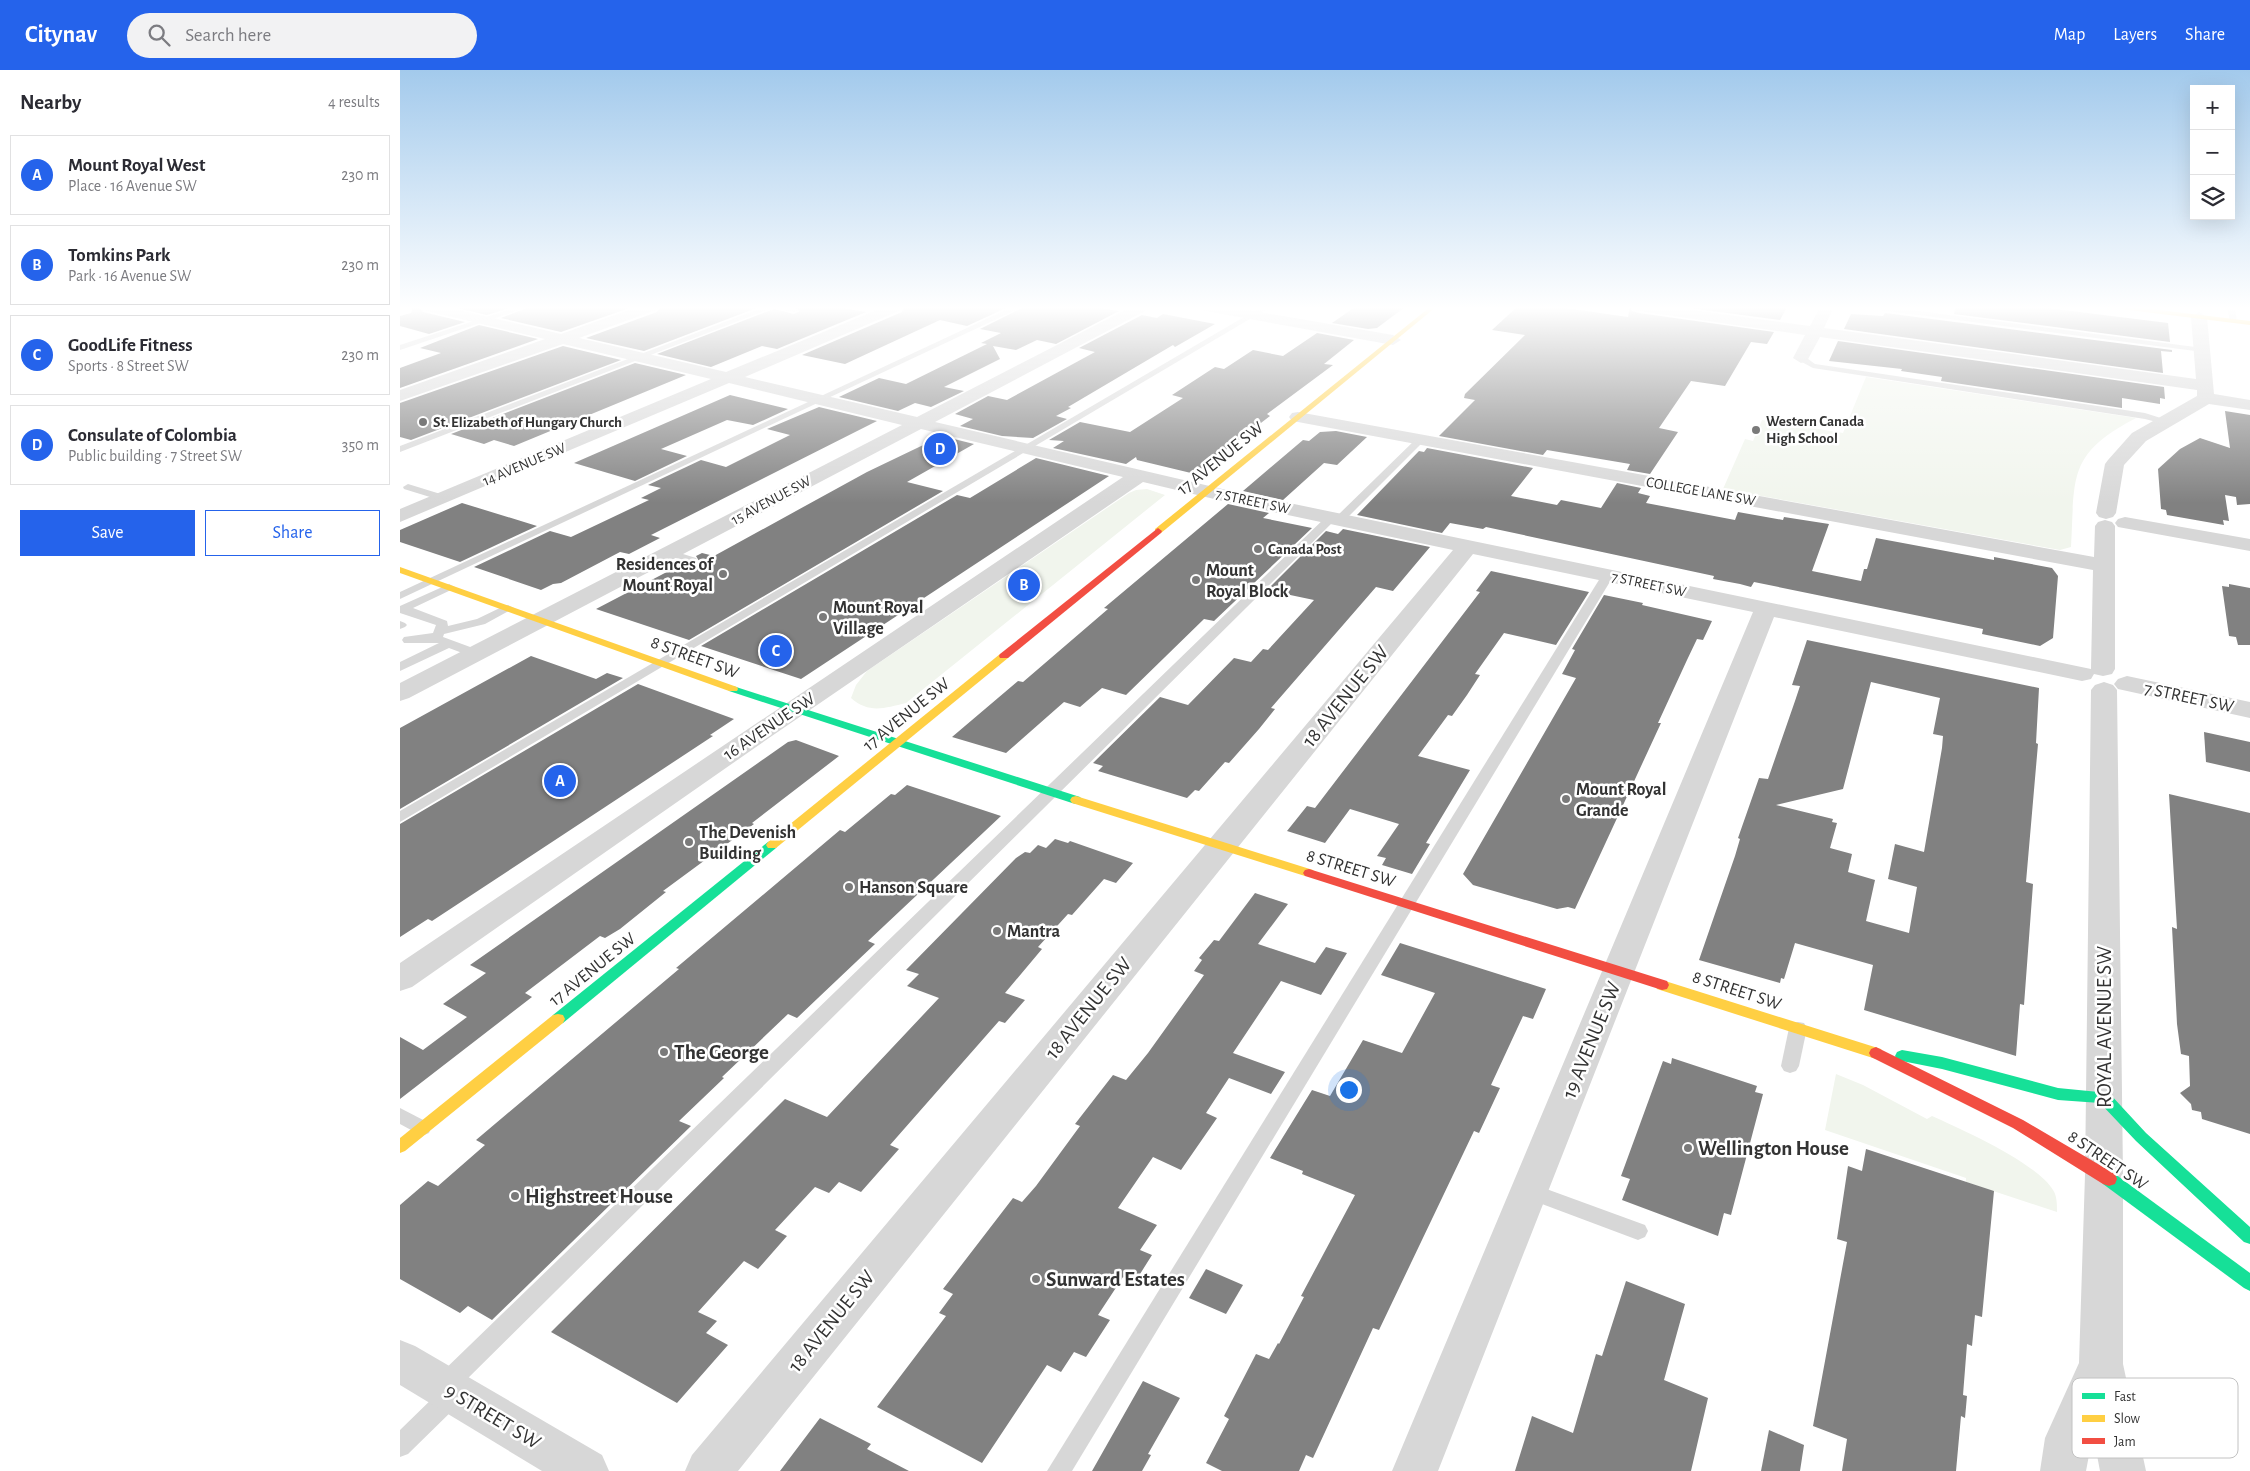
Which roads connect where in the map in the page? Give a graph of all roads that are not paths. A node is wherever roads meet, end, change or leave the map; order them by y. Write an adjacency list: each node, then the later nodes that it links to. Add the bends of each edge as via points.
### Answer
1 (466, 372): 14 (street)
2 (600, 372): 22 (lane)
3 (707, 372): 12 (street, 7 STREET SW)
4 (738, 372): 12 (street, 14 AVENUE SW)
5 (877, 372): 15 (lane)
6 (1015, 372): 18 (street, 15 AVENUE SW)
7 (1155, 372): 21 (lane)
8 (1353, 372): 17 (main road, 17 AVENUE SW)
9 (1856, 372): 19 (lane)
10 (2080, 372): 13 (street)
11 (2205, 372): 13 (street)
12 (727, 377): 15 (street, 7 STREET SW); 26 (street, 14 AVENUE SW)
13 (2206, 392): 16 (street); 19 (street, ROYAL AVENUE SW)
14 (400, 396)
15 (820, 399): 18 (street, 7 STREET SW); 37 (lane)
16 (2250, 404)
17 (1298, 417): 20 (street, COLLEGE LANE SW); 25 (main road, 17 AVENUE SW)
18 (918, 422): 21 (street, 7 STREET SW); 32 (street, 15 AVENUE SW)
19 (2168, 422): 29 (street, ROYAL AVENUE SW, via 2138,437 2115,464)
20 (1420, 440): 28 (lane); 34 (street, COLLEGE LANE SW)
21 (1028, 448): 23 (street, 7 STREET SW); 48 (lane)
22 (400, 450)
23 (1140, 475): 25 (street, 7 STREET SW); 52 (street, 16 AVENUE SW)
24 (408, 487): 26 (lane)
25 (1208, 491): 28 (street, 7 STREET SW); 54 (main road, 17 AVENUE SW)
26 (443, 498): 27 (street, 14 AVENUE SW)
27 (400, 516)
28 (1336, 518): 31 (street, 7 STREET SW); 55 (lane)
29 (2112, 521): 30 (street); 34 (street, ROYAL AVENUE SW)
30 (2250, 545)
31 (1468, 546): 36 (street, 7 STREET SW); 57 (street, 18 AVENUE SW)
32 (670, 553): 33 (lane); 43 (street, 15 AVENUE SW)
33 (692, 560)
34 (2104, 565): 50 (street, ROYAL AVENUE SW)
35 (402, 572): 37 (main road, 8 STREET SW)
36 (1608, 575): 41 (street, 7 STREET SW); 58 (lane)
37 (432, 581): 38 (main road, 8 STREET SW); 39 (lane)
38 (449, 587): 40 (main road, 8 STREET SW); 42 (lane)
39 (400, 596)
40 (508, 608): 43 (main road, 8 STREET SW); 45 (lane)
41 (1766, 608): 50 (street, 7 STREET SW); 59 (street, 19 AVENUE SW)
42 (401, 609): 45 (lane, via 443,623)
43 (542, 620): 47 (street, 15 AVENUE SW); 48 (main road, 8 STREET SW)
44 (422, 633): 45 (lane)
45 (442, 638): 46 (lane); 47 (lane); 49 (lane)
46 (408, 640)
47 (477, 654): 51 (street, 15 AVENUE SW)
48 (663, 664): 52 (main road, 8 STREET SW); 56 (lane)
49 (400, 667)
50 (2104, 679): 53 (street, 7 STREET SW); 64 (street, ROYAL AVENUE SW)
51 (400, 694)
52 (793, 710): 54 (main road, 8 STREET SW); 60 (street, 16 AVENUE SW)
53 (2250, 710)
54 (896, 743): 55 (main road, 8 STREET SW); 66 (main road, 17 AVENUE SW)
55 (1052, 793): 57 (main road, 8 STREET SW); 77 (lane)
56 (400, 816)
57 (1222, 846): 58 (main road, 8 STREET SW); 82 (street, 18 AVENUE SW)
58 (1406, 904): 59 (main road, 8 STREET SW); 83 (lane)
59 (1620, 970): 61 (main road, 8 STREET SW); 69 (street, 19 AVENUE SW)
60 (400, 979)
61 (1798, 1028): 62 (main road, 8 STREET SW); 63 (lane)
62 (1869, 1050): 64 (main road, via 1942,1063 2058,1094); 68 (main road, 8 STREET SW, via 2000,1114)
63 (1790, 1066)
64 (2104, 1096): 68 (street, ROYAL AVENUE SW); 71 (main road, via 2141,1137)
65 (400, 1115): 66 (lane)
66 (423, 1128): 67 (main road, 17 AVENUE SW)
67 (400, 1147)
68 (2104, 1175): 72 (main road, 8 STREET SW); 74 (street, ROYAL AVENUE SW)
69 (1530, 1191): 70 (lane); 84 (street, 19 AVENUE SW)
70 (1638, 1231)
71 (2250, 1236)
72 (2250, 1283)
73 (400, 1361): 77 (street, 9 STREET SW)
74 (2101, 1364): 75 (street, ROYAL AVENUE SW); 76 (street, ROYAL AVENUE SW)
75 (2095, 1378)
76 (2104, 1378)
77 (449, 1390): 79 (lane); 81 (street, 9 STREET SW)
78 (2072, 1429): 85 (street, ROYAL AVENUE SW)
79 (400, 1446)
80 (2120, 1458): 86 (street, ROYAL AVENUE SW)
81 (586, 1471)
82 (708, 1471)
83 (1059, 1471)
84 (1415, 1471)
85 (2063, 1471)
86 (2123, 1471)

